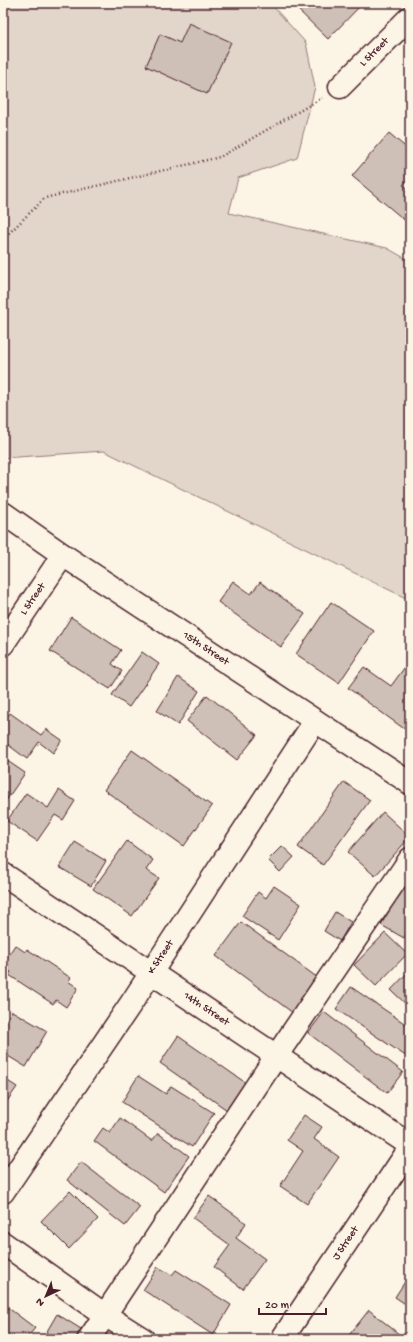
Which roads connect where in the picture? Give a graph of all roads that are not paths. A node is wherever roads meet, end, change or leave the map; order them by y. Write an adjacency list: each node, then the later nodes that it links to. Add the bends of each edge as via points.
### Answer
1 (410, 17): 2 (street, L Street)
2 (340, 87)
3 (3, 513): 4 (street, 15th Street)
4 (63, 555): 5 (street, L Street); 6 (street, 15th Street)
5 (3, 644)
6 (315, 721): 7 (street, 15th Street); 10 (street, K Street)
7 (410, 783)
8 (410, 859): 11 (street)
9 (3, 874): 10 (street, 14th Street)
10 (151, 972): 11 (street, 14th Street); 14 (street, K Street)
11 (277, 1055): 12 (street, 14th Street); 16 (street)
12 (410, 1145)
13 (410, 1148): 19 (street, J Street)
14 (3, 1192)
15 (3, 1243): 16 (street)
16 (105, 1315): 17 (street); 18 (street)
17 (89, 1339)
18 (143, 1339)
19 (282, 1339)

